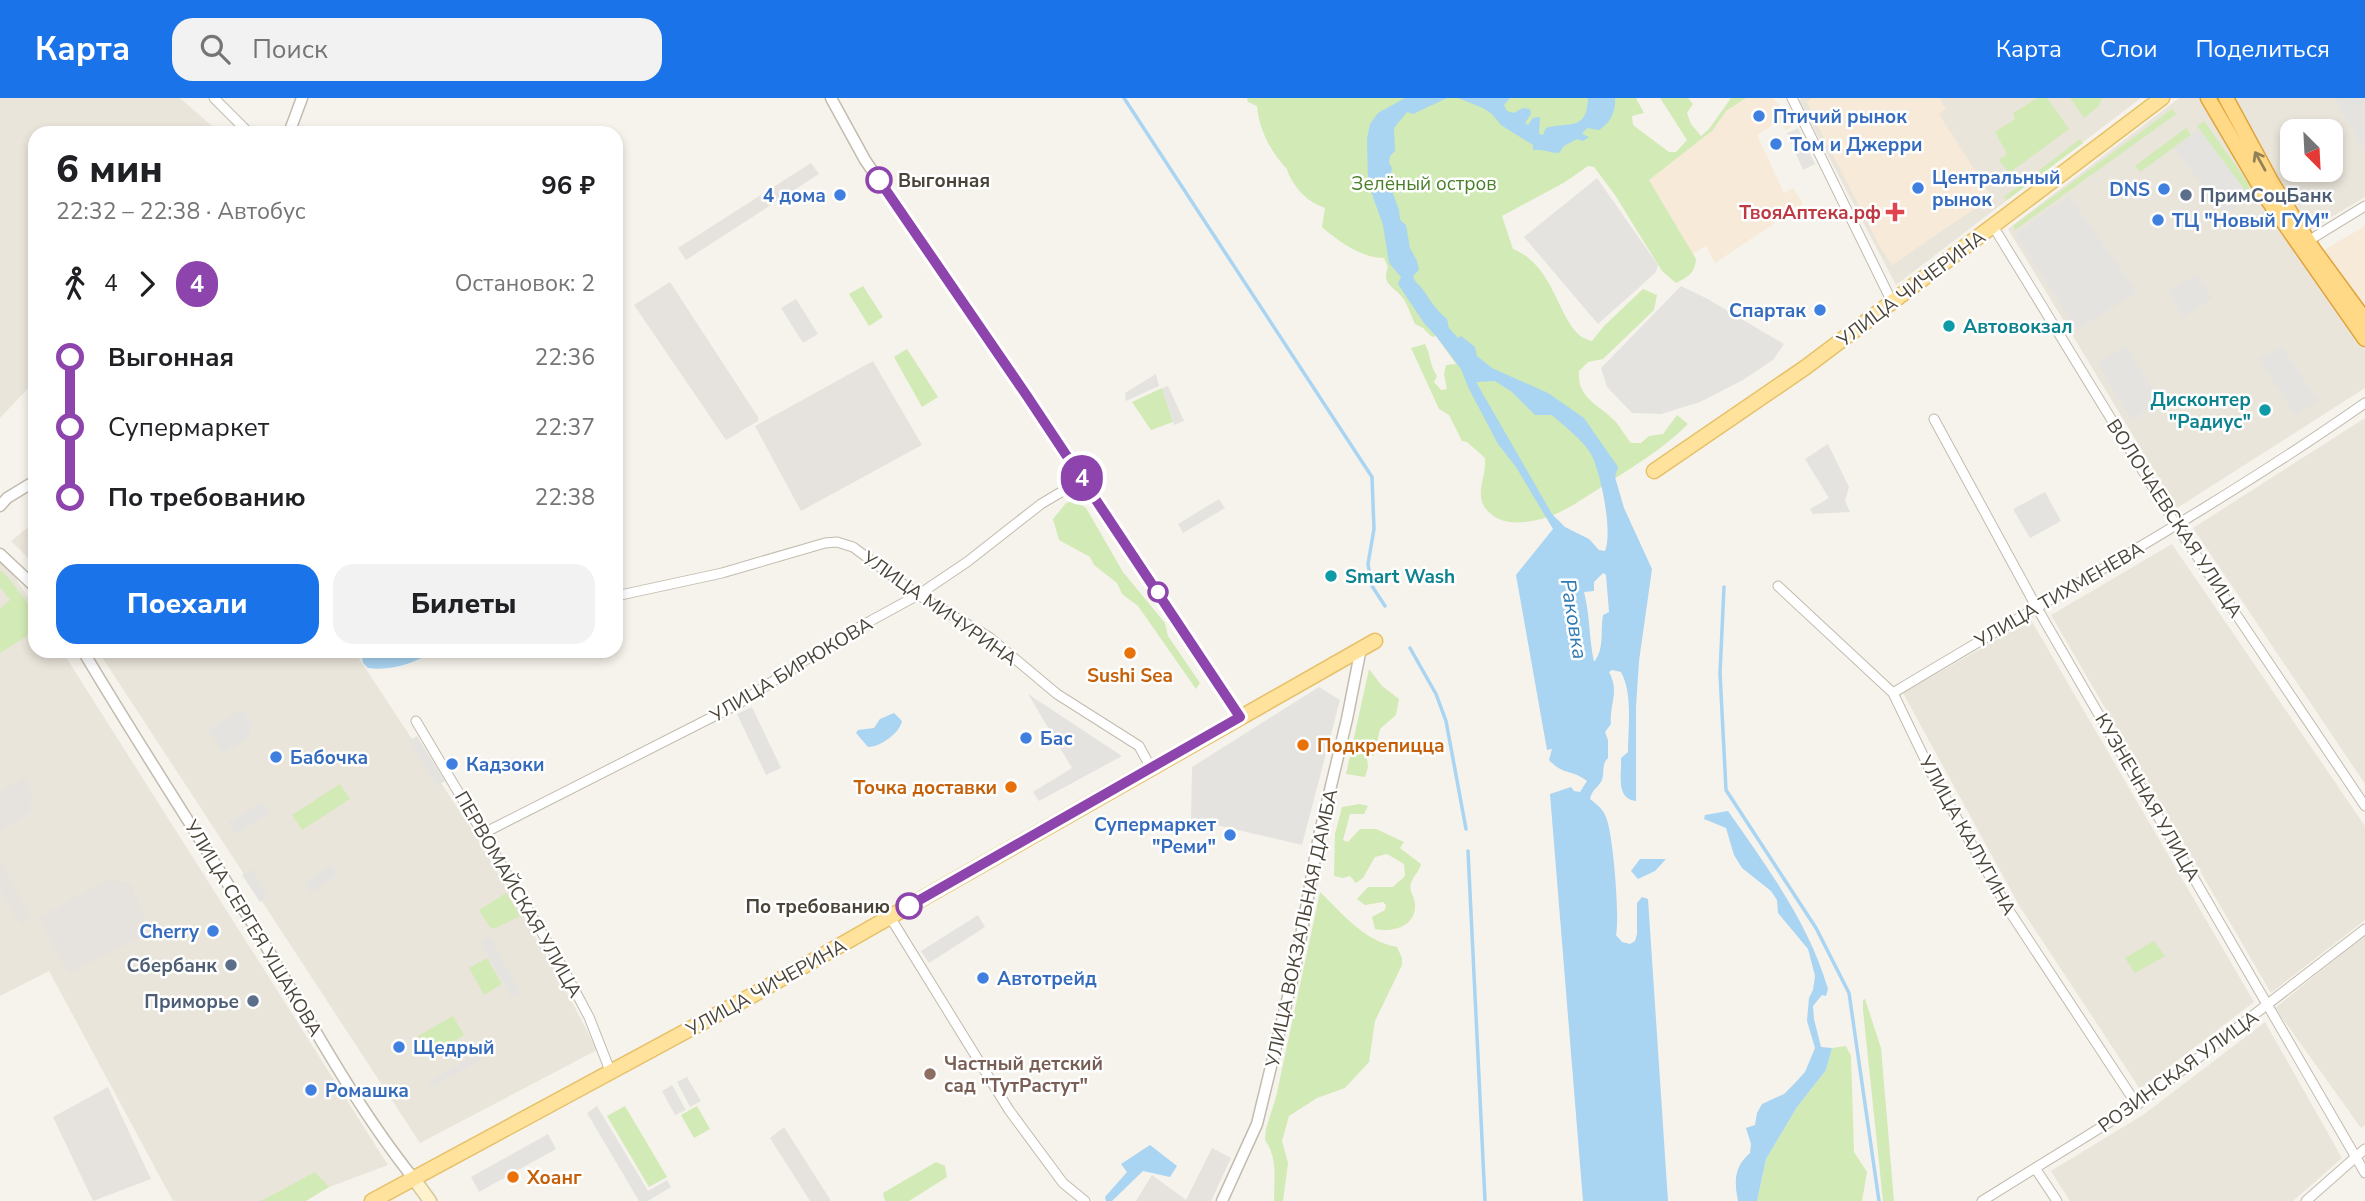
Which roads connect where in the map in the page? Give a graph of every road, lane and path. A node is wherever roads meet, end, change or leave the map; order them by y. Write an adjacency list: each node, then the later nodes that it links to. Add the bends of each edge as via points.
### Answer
1 (214, 98): 8 (street)
2 (302, 98): 9 (street)
3 (831, 98): 19 (street, via 865,160)
4 (1793, 98): 13 (street)
5 (2162, 98): 11 (main road, УЛИЦА ЧИЧЕРИНА)
6 (2208, 98): 12 (highway, via 2268,200)
7 (2226, 98): 12 (highway, one-way to 7)
8 (242, 126)
9 (292, 126)
10 (2365, 206): 12 (street)
11 (1993, 226): 13 (main road, УЛИЦА ЧИЧЕРИНА); 22 (street, ВОЛОЧАЕВСКАЯ УЛИЦА)
12 (2304, 245): 14 (highway); 15 (highway)
13 (1892, 302): 18 (main road, УЛИЦА ЧИЧЕРИНА)
14 (2365, 320)
15 (2365, 339)
16 (2365, 402): 22 (street, УЛИЦА ТИХМЕНЕВА)
17 (1934, 419): 28 (street, КУЗНЕЧНАЯ УЛИЦА)
18 (1654, 471)
19 (1083, 479): 27 (street, УЛИЦА БИРЮКОВА, via 1041,504); 32 (street)
20 (28, 485): 21 (street)
21 (0, 506)
22 (2176, 525): 28 (street, УЛИЦА ТИХМЕНЕВА); 35 (street, ВОЛОЧАЕВСКАЯ УЛИЦА)
23 (0, 554): 24 (street)
24 (28, 580)
25 (1778, 586): 31 (street, УЛИЦА КАЛУГИНА)
26 (623, 594): 27 (street, УЛИЦА МИЧУРИНА, via 837,542 869,557)
27 (918, 595): 34 (street, УЛИЦА МИЧУРИНА, via 989,637 1057,694 1139,746); 36 (street, УЛИЦА БИРЮКОВА, via 841,637 738,704)
28 (2037, 608): 31 (street, УЛИЦА ТИХМЕНЕВА); 39 (street, КУЗНЕЧНАЯ УЛИЦА)
29 (1368, 644): 32 (main road, УЛИЦА ЧИЧЕРИНА); 50 (street, УЛИЦА ВОКЗАЛЬНАЯ ДАМБА, via 1319,836 1296,964 1257,1124)
30 (87, 658): 46 (street, УЛИЦА СЕРГЕЯ УШАКОВА, via 338,1067)
31 (1893, 693): 41 (street, УЛИЦА КАЛУГИНА, via 1934,778 2010,912)
32 (1240, 717): 34 (main road, УЛИЦА ЧИЧЕРИНА)
33 (416, 721): 36 (street, ПЕРВОМАЙСКАЯ УЛИЦА)
34 (1151, 768): 37 (main road, УЛИЦА ЧИЧЕРИНА)
35 (2365, 806)
36 (484, 833): 40 (street, ПЕРВОМАЙСКАЯ УЛИЦА, via 589,1017)
37 (890, 917): 40 (main road, УЛИЦА ЧИЧЕРИНА); 49 (street, via 1009,1110 1063,1183)
38 (2365, 929): 39 (street, РОЗИНСКАЯ УЛИЦА)
39 (2269, 1005): 41 (street, РОЗИНСКАЯ УЛИЦА); 43 (street, КУЗНЕЧНАЯ УЛИЦА)
40 (611, 1073): 46 (main road, УЛИЦА ЧИЧЕРИНА)
41 (2137, 1105): 44 (street, РОЗИНСКАЯ УЛИЦА)
42 (2365, 1149): 43 (street)
43 (2356, 1157): 45 (street, КУЗНЕЧНАЯ УЛИЦА); 53 (street)
44 (2035, 1168): 51 (street, РОЗИНСКАЯ УЛИЦА); 52 (street)
45 (2365, 1173)
46 (414, 1179): 47 (main road, УЛИЦА ЧИЧЕРИНА); 48 (main road, УЛИЦА СЕРГЕЯ УШАКОВА)
47 (372, 1201)
48 (430, 1201)
49 (1085, 1201)
50 (1222, 1201)
51 (1982, 1201)
52 (2057, 1201)
53 (2306, 1201)

